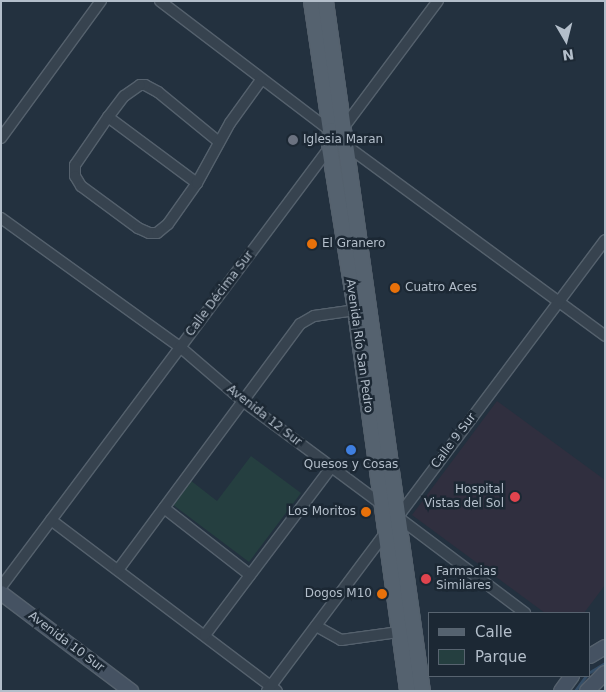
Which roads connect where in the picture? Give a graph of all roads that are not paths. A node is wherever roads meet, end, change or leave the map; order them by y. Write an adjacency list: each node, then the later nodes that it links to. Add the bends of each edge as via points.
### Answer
1 (101, 1): 8 (street)
2 (160, 1): 6 (street)
3 (311, 1): 9 (main road, Avenida Río San Pedro)
4 (325, 1): 9 (main road, Avenida Río San Pedro)
5 (438, 1): 9 (street, Calle Décima Sur)
6 (261, 80): 9 (street); 10 (street)
7 (108, 117): 10 (street, via 129,91 145,85); 11 (street); 11 (street, via 75,165 77,182 88,191 138,228 153,234 162,231)
8 (1, 138)
9 (337, 138): 14 (street); 15 (main road, Avenida Río San Pedro); 17 (street, Calle Décima Sur); 22 (main road, Avenida Río San Pedro)
10 (219, 142): 11 (street)
11 (197, 183)
12 (1, 218): 17 (street, Avenida 12 Sur)
13 (605, 240): 14 (street, Calle 9 Sur)
14 (559, 301): 16 (street); 22 (street, Calle 9 Sur)
15 (355, 310): 18 (street, via 314,316 303,321); 20 (main road, Avenida Río San Pedro)
16 (605, 336)
17 (180, 347): 18 (street, Avenida 12 Sur); 23 (street, Calle Décima Sur)
18 (244, 402): 19 (street, Avenida 12 Sur); 21 (street)
19 (331, 468): 20 (street, Avenida 12 Sur); 26 (street)
20 (380, 504): 22 (street, Avenida 12 Sur); 24 (main road, Avenida Río San Pedro)
21 (164, 508): 25 (street); 26 (street)
22 (398, 516): 24 (street, Calle 9 Sur); 29 (street, Avenida 12 Sur); 40 (main road, Avenida Río San Pedro)
23 (51, 520): 25 (street); 27 (street, Calle Décima Sur)
24 (384, 535): 30 (street, Calle 9 Sur); 31 (main road, Avenida Río San Pedro)
25 (118, 570): 32 (street)
26 (250, 575): 32 (street)
27 (1, 586)
28 (1, 593): 38 (main road, Avenida 10 Sur)
29 (525, 612)
30 (316, 626): 31 (street, via 341,640); 37 (street, Calle 9 Sur)
31 (399, 632): 39 (main road, Avenida Río San Pedro)
32 (205, 636): 37 (street)
33 (605, 647): 34 (main road)
34 (591, 655)
35 (605, 673): 42 (main road)
36 (571, 677): 41 (main road)
37 (272, 689)
38 (131, 691)
39 (407, 691)
40 (422, 691)
41 (561, 691)
42 (587, 691)

